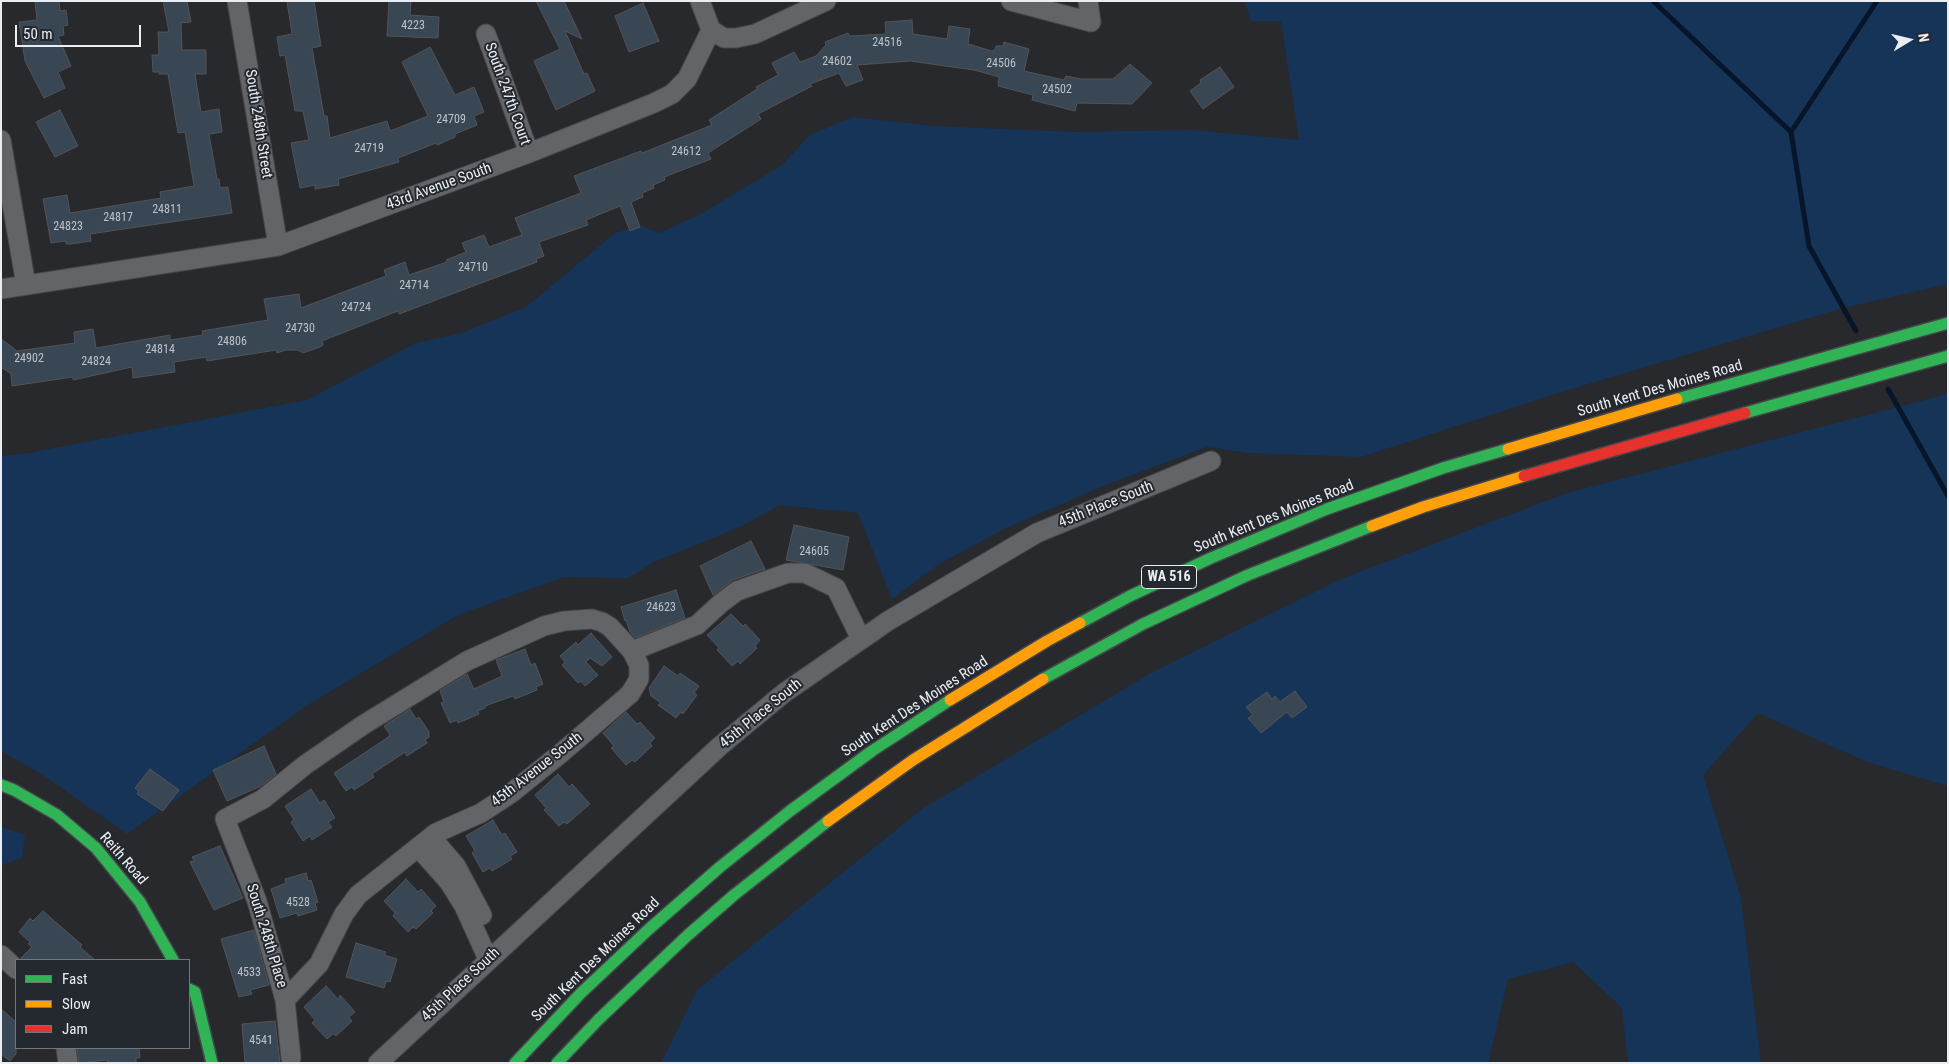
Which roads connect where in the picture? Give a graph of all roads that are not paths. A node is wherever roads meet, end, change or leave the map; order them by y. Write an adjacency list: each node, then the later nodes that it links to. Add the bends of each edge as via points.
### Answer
1 (237, 1): 10 (street, South 248th Street)
2 (700, 1): 6 (street)
3 (826, 1): 6 (street, via 755,34 724,38)
4 (1011, 1): 5 (street, via 1091,22)
5 (1088, 1)
6 (711, 30): 9 (street, 43rd Avenue South, via 687,78 672,94)
7 (486, 34): 9 (street, South 247th Court)
8 (1, 140): 11 (street)
9 (529, 153): 10 (street, 43rd Avenue South)
10 (278, 246): 11 (street, 43rd Avenue South)
11 (26, 285): 12 (street, 43rd Avenue South)
12 (1, 289)
13 (1948, 323): 32 (main road, South Kent Des Moines Road / WA 516, via 1443,468 1327,509 1130,596 970,687 872,751 790,811 649,929)
14 (1948, 356): 33 (main road, WA 516, via 1502,482 1423,508 1248,574 1144,624 1061,668 985,714 913,760 825,823 688,935)
15 (1211, 462): 16 (street, 45th Place South, via 1037,533)
16 (861, 639): 17 (street, via 836,588 805,573 788,573 737,591 697,625); 22 (street, 45th Place South, via 746,724)
17 (632, 651): 19 (street, 45th Avenue South, via 610,627 597,620 570,620 544,626 467,661 363,724 263,799); 20 (street, 45th Avenue South, via 640,674 634,689 620,704 510,794)
18 (1, 785): 23 (main road, Reith Road, via 57,815 96,848 140,902)
19 (225, 819): 26 (street, South 248th Place, via 257,901)
20 (425, 842): 22 (street, via 456,866 466,883); 26 (street, 45th Avenue South, via 358,895 344,914 319,964)
21 (1, 955): 24 (street)
22 (494, 955): 31 (street, 45th Place South)
23 (172, 959)
24 (15, 968)
25 (190, 990): 30 (main road, via 195,992)
26 (286, 1000): 28 (street, South 248th Place)
27 (66, 1049): 29 (street)
28 (291, 1058)
29 (68, 1063)
30 (212, 1063)
31 (378, 1063)
32 (514, 1063)
33 (557, 1063)

